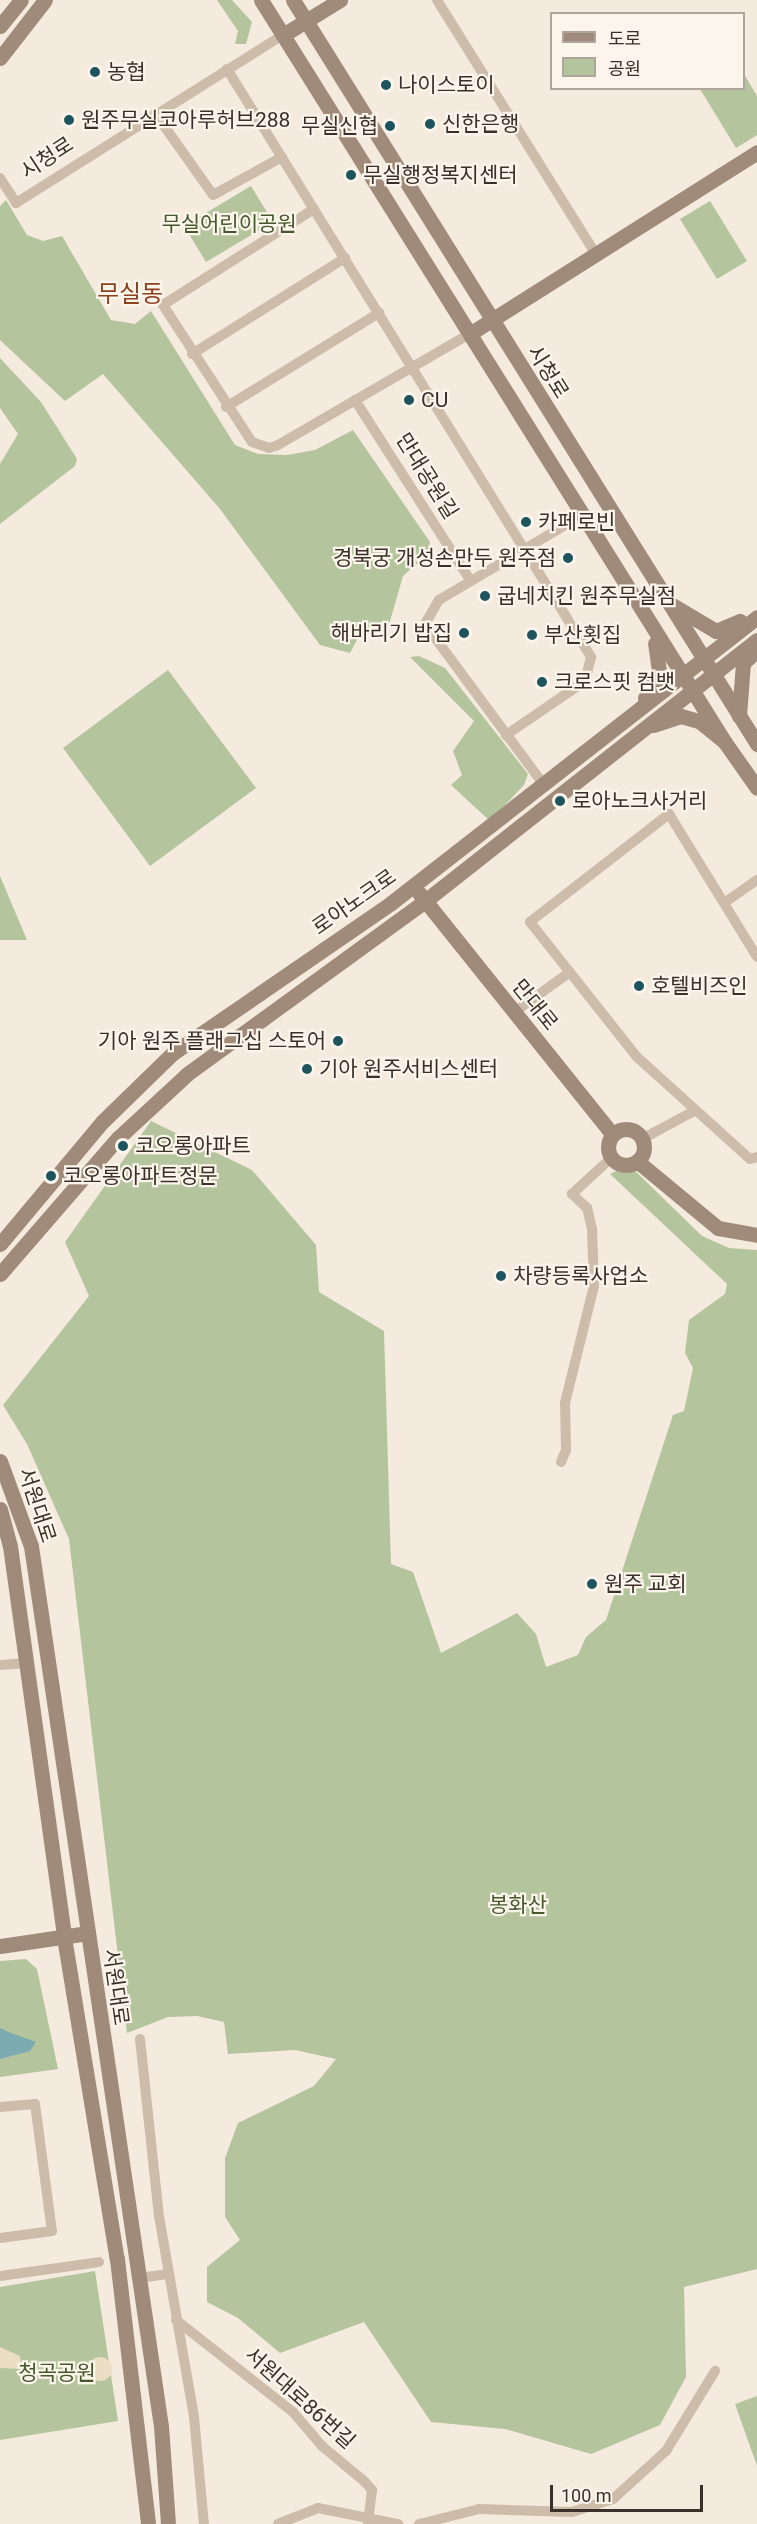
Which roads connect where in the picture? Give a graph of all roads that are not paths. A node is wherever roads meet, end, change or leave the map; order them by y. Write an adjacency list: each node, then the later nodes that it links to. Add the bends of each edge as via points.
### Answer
1 (21, 0): 8 (street)
2 (45, 0): 10 (street)
3 (261, 0): 9 (street)
4 (293, 0): 7 (street, 시청로)
5 (340, 0): 7 (street)
6 (437, 0): 17 (street)
7 (306, 21): 9 (street); 20 (street, 시청로)
8 (0, 26)
9 (283, 34): 11 (street, 시청로); 21 (street)
10 (0, 58)
11 (227, 69): 12 (street, 시청로); 14 (street)
12 (155, 113): 14 (street, via 213,195); 15 (street, 시청로, via 16,203)
13 (757, 152): 17 (street)
14 (282, 157): 16 (street)
15 (0, 178)
16 (314, 209): 18 (street); 22 (street, via 166,298 164,312)
17 (596, 254): 20 (street)
18 (345, 258): 19 (street); 22 (street)
19 (379, 314): 23 (street); 25 (street)
20 (491, 320): 21 (street); 29 (street, 시청로)
21 (471, 333): 23 (street); 26 (street)
22 (192, 354): 25 (street)
23 (412, 366): 24 (street); 27 (street)
24 (356, 400): 25 (street, via 269,448 252,442); 28 (street, 만대공원길)
25 (226, 407)
26 (584, 514): 27 (street); 31 (street)
27 (524, 548): 28 (street); 41 (street, via 591,657 590,670 585,681)
28 (470, 580): 41 (street, via 439,600 425,624)
29 (667, 602): 30 (street, via 716,631); 34 (street, 시청로)
30 (757, 616): 34 (street, 로아노크로)
31 (650, 626): 35 (street); 38 (street, via 661,663 658,679)
32 (757, 640): 36 (street)
33 (757, 650): 39 (street, via 743,663)
34 (702, 659): 35 (street, 로아노크로); 36 (street, 시청로)
35 (681, 675): 37 (street); 38 (street, 로아노크로)
36 (712, 675): 37 (street, 로아노크로); 39 (street, 시청로)
37 (692, 692): 40 (street, 로아노크로); 42 (street)
38 (631, 716): 44 (street, 로아노크로)
39 (739, 716): 43 (street, 시청로)
40 (639, 729): 42 (street, via 681,716); 48 (street, 로아노크로)
41 (506, 735): 44 (street)
42 (724, 741): 45 (street)
43 (757, 744)
44 (544, 784): 47 (street, 로아노크로)
45 (757, 788)
46 (757, 880): 49 (street)
47 (414, 885): 48 (street, 만대로); 58 (street, 로아노크로, via 173,1053 138,1083)
48 (425, 901): 52 (street, 만대로); 60 (street, 로아노크로, via 187,1074)
49 (724, 903): 50 (street); 51 (street, via 669,814 530,922)
50 (757, 957)
51 (570, 972): 52 (street); 53 (street, via 637,1057)
52 (513, 1013): 54 (street, 만대로)
53 (696, 1110): 55 (street); 56 (street, via 750,1160)
54 (613, 1135): 55 (street, via 631,1130); 57 (street)
55 (642, 1139): 59 (street)
56 (757, 1157)
57 (611, 1158): 59 (street, via 622,1165); 65 (street, via 572,1194 587,1208 592,1229 594,1286 565,1403 566,1450)
58 (71, 1159): 60 (street); 62 (street, 로아노크로)
59 (637, 1161): 61 (street, via 718,1228)
60 (88, 1171): 63 (street, 로아노크로)
61 (757, 1235)
62 (0, 1244)
63 (0, 1274)
64 (0, 1461): 69 (street, 서원대로, via 31,1546)
65 (561, 1462)
66 (0, 1509): 67 (street, 서원대로)
67 (28, 1663): 68 (street); 70 (street, 서원대로)
68 (0, 1665)
69 (88, 1933): 70 (street); 78 (street, 서원대로)
70 (64, 1937): 71 (street); 79 (street, 서원대로)
71 (0, 1946)
72 (140, 2039): 76 (street)
73 (0, 2107): 74 (street, via 35,2104 52,2231)
74 (0, 2238)
75 (99, 2262): 77 (street)
76 (167, 2274): 78 (street); 80 (street)
77 (0, 2276)
78 (139, 2278): 79 (street); 84 (street, 서원대로, via 161,2427)
79 (120, 2282): 83 (street, 서원대로)
80 (176, 2320): 82 (street, 서원대로86번길, via 293,2412 322,2446 365,2482 372,2490); 85 (street, via 194,2417)
81 (715, 2371): 88 (street, via 666,2451 613,2499 572,2512 479,2509)
82 (368, 2522): 86 (street, via 343,2510 318,2508); 87 (street)
83 (148, 2524)
84 (168, 2524)
85 (204, 2524)
86 (278, 2524)
87 (398, 2524)
88 (419, 2524)

